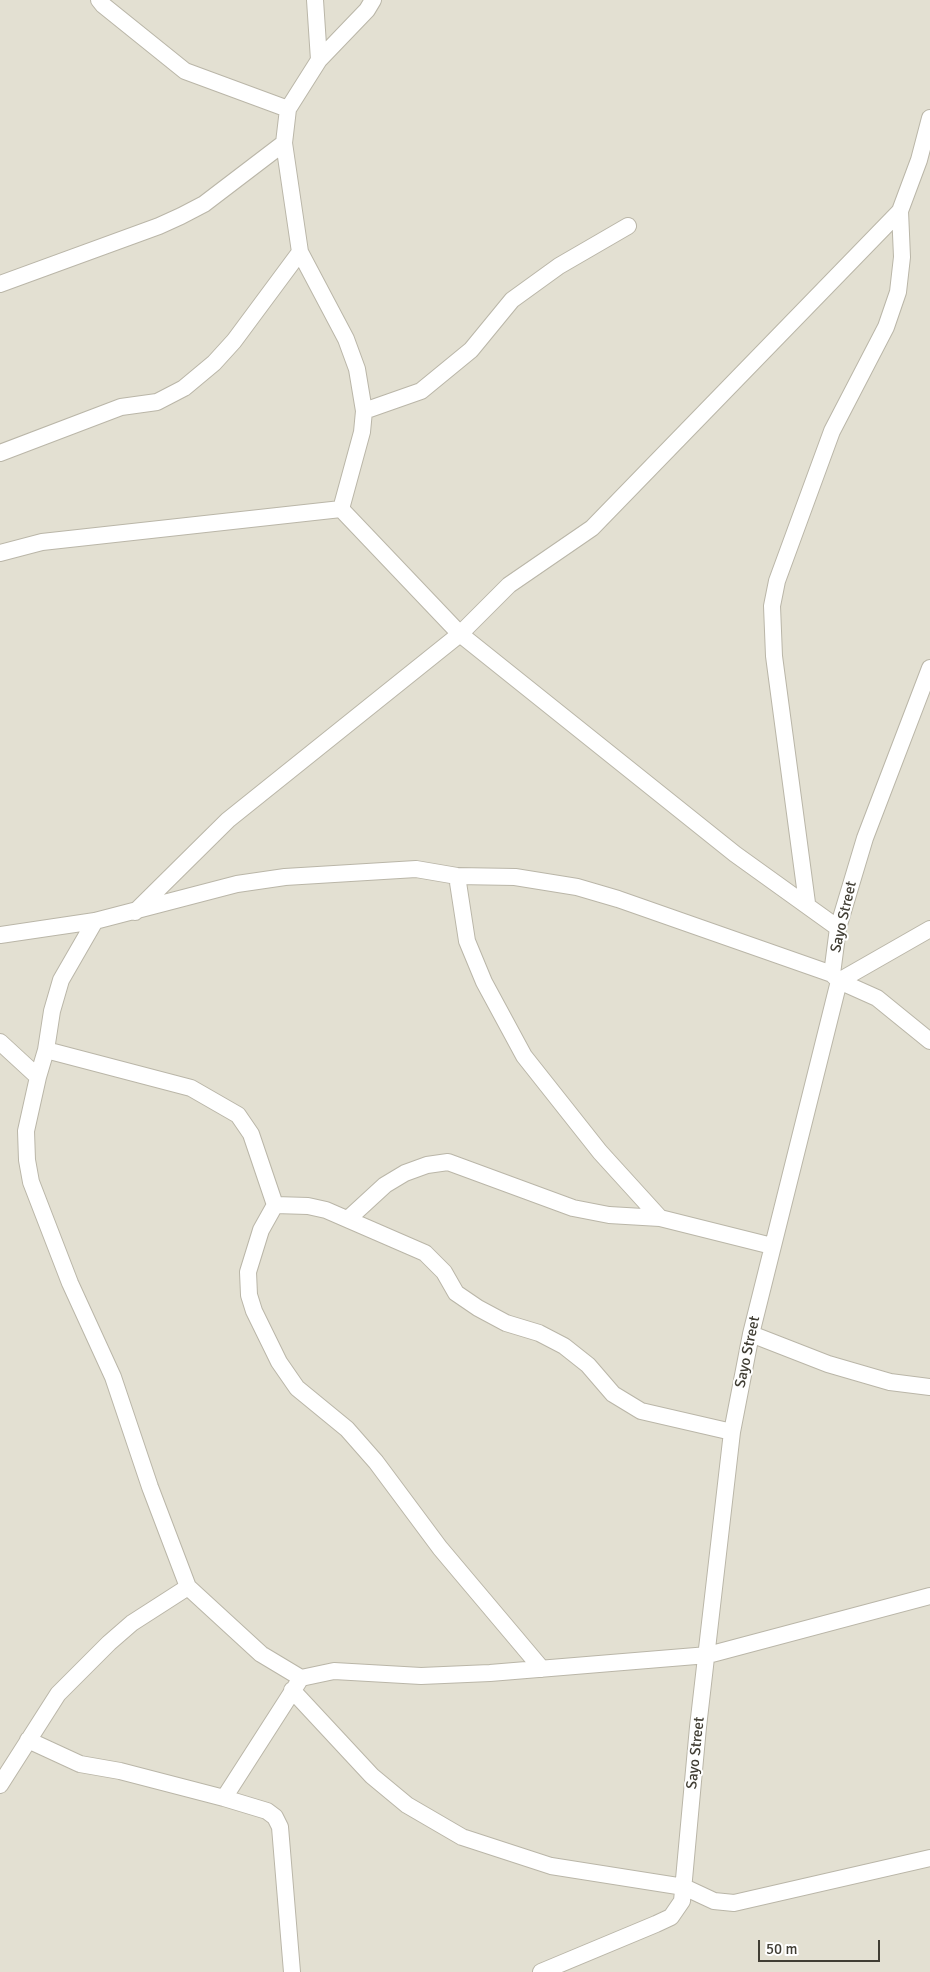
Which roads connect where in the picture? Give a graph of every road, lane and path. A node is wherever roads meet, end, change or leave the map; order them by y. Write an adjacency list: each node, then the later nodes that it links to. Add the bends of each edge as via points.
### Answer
1 (99, 0): 5 (street, via 186,71)
2 (314, 0): 4 (street)
3 (373, 0): 4 (street, via 368,10)
4 (318, 60): 5 (street)
5 (288, 109): 7 (street)
6 (930, 118): 8 (street, via 919,160)
7 (284, 143): 10 (street); 11 (street, via 204,204 181,216)
8 (900, 210): 16 (street, via 592,528 509,585); 19 (street, via 902,257 898,292 886,326 832,431 777,581 772,606 774,656)
9 (628, 226): 12 (street, via 559,266 512,300 471,350 421,391)
10 (300, 252): 12 (street, via 346,339 357,369); 13 (street, via 234,341 184,388 157,402 121,407)
11 (0, 284)
12 (364, 411): 14 (street, via 362,432)
13 (0, 453)
14 (342, 509): 15 (street, via 42,542); 16 (street)
15 (0, 553)
16 (460, 634): 19 (street, via 735,854); 20 (street, via 228,820)
17 (930, 668): 22 (street, Sayo Street, via 864,838)
18 (456, 876): 20 (street, via 416,869 285,877 237,884); 25 (street, via 515,876 577,887); 31 (street, via 468,940 484,982 524,1056 600,1152)
19 (807, 903): 22 (street)
20 (135, 912): 21 (street)
21 (95, 922): 24 (street); 28 (street, via 61,980)
22 (838, 928): 25 (street, Sayo Street)
23 (930, 929): 25 (street)
24 (0, 936)
25 (835, 978): 26 (street, via 877,998); 33 (street, Sayo Street)
26 (930, 1041)
27 (0, 1042): 29 (street)
28 (46, 1050): 29 (street); 30 (street, via 191,1088 238,1115 251,1134)
29 (38, 1077): 37 (street, via 26,1131 31,1182 70,1283 113,1377)
30 (275, 1205): 32 (street, via 308,1206); 40 (street, via 261,1230 248,1272 252,1303 279,1362 298,1388 347,1429 376,1462 440,1548)
31 (660, 1218): 32 (street, via 573,1208 448,1162 405,1173 385,1185); 33 (street)
32 (348, 1219): 36 (street, via 425,1253 444,1272 456,1293 506,1323 539,1333 564,1346 588,1365 613,1394 641,1411)
33 (772, 1246): 34 (street, Sayo Street)
34 (750, 1334): 35 (street, via 828,1364 890,1382); 36 (street, Sayo Street)
35 (930, 1387)
36 (732, 1432): 39 (street, Sayo Street)
37 (188, 1587): 41 (street); 42 (street, via 132,1623 109,1643 58,1694)
38 (930, 1596): 39 (street)
39 (708, 1656): 40 (street); 46 (street, Sayo Street)
40 (542, 1669): 41 (street, via 421,1676 334,1671)
41 (297, 1684): 44 (street); 46 (street, via 372,1776 407,1805 462,1837 551,1866)
42 (28, 1740): 43 (street); 44 (street, via 80,1764)
43 (0, 1785)
44 (224, 1798): 47 (street, via 267,1811 280,1827)
45 (930, 1858): 46 (street, via 734,1903 714,1901)
46 (684, 1887): 48 (street, Sayo Street, via 682,1901 671,1917)
47 (292, 1972)
48 (541, 1972)

